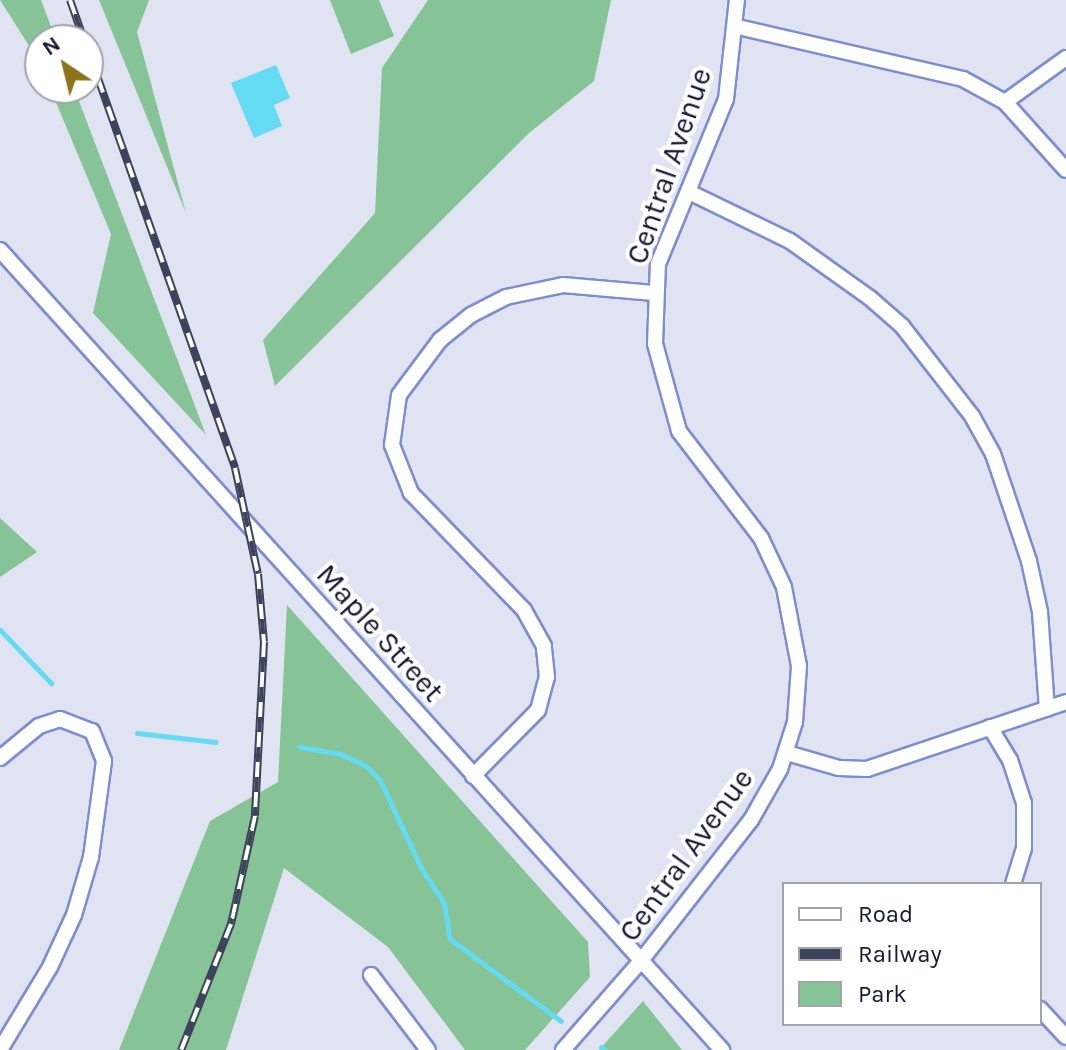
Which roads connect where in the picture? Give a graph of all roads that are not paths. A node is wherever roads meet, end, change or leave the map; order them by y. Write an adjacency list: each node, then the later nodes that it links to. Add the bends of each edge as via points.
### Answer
1 (737, 0): 2 (street, Central Avenue)
2 (738, 27): 4 (street, via 963,79); 6 (street, Central Avenue, via 726,99)
3 (1066, 58): 4 (street)
4 (1005, 102): 5 (street)
5 (1066, 170)
6 (689, 192): 8 (street, Central Avenue, via 669,230); 10 (street, via 790,241 870,298 902,326 972,416 993,454 1029,561 1040,612)
7 (0, 250): 14 (street, Maple Street)
8 (654, 293): 12 (street, Central Avenue, via 658,365 675,421 704,469 761,538 791,613 799,695); 14 (street, via 563,285 506,297 471,315 440,340 399,395 392,445 411,493 524,610 544,646 547,677 538,710)
9 (1066, 702): 10 (street)
10 (1047, 709): 11 (street)
11 (990, 727): 12 (street, via 867,769 839,768); 15 (street, via 1010,760 1024,803 1024,848)
12 (787, 753): 16 (street, Central Avenue, via 751,820)
13 (0, 758): 20 (street, via 49,722 81,724 99,741 104,761 74,915)
14 (473, 776): 16 (street, Maple Street)
15 (1014, 882)
16 (640, 962): 22 (street, Central Avenue); 23 (street, Maple Street)
17 (371, 975): 21 (street)
18 (1042, 1011): 19 (street)
19 (1066, 1037)
20 (0, 1050)
21 (428, 1050)
22 (563, 1050)
23 (722, 1050)

